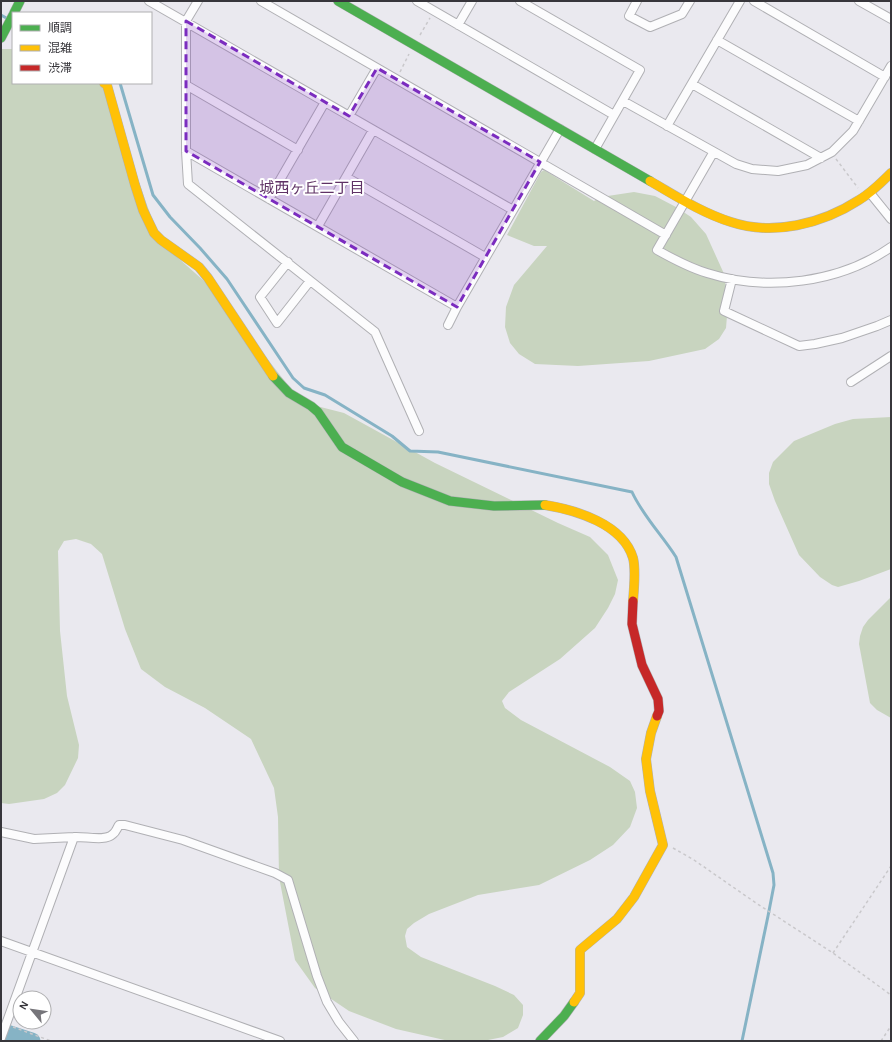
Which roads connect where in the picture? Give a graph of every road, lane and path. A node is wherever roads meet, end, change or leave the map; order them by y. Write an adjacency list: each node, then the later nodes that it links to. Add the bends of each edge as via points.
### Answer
1 (20, 1): 14 (street)
2 (150, 1): 17 (street)
3 (198, 1): 17 (street)
4 (261, 1): 22 (street)
5 (338, 1): 33 (street)
6 (417, 1): 18 (street)
7 (472, 1): 18 (street)
8 (520, 1): 27 (street, via 640,70)
9 (637, 1): 10 (street, via 629,16 650,27 682,14)
10 (690, 1)
11 (740, 1): 20 (street)
12 (754, 1): 23 (street)
13 (859, 1): 16 (street)
14 (15, 12)
15 (12, 18): 19 (street)
16 (891, 19)
17 (186, 21): 26 (street); 28 (street)
18 (458, 25): 29 (street)
19 (1, 38)
20 (717, 40): 25 (street); 31 (street)
21 (891, 66): 23 (street)
22 (377, 68): 30 (street); 41 (street)
23 (885, 77): 31 (street)
24 (106, 84): 64 (street, via 143,210 154,233 199,267 275,378 289,393 318,412 342,447 402,482 450,501 494,506 544,505 563,508 583,514 614,531 623,539 633,558 632,624 642,665 658,699 659,711 646,759 650,792)
25 (692, 84): 32 (street); 40 (street)
26 (186, 85): 36 (street); 37 (street)
27 (623, 101): 29 (street); 32 (street)
28 (325, 102): 30 (street); 36 (street)
29 (614, 115): 35 (street)
30 (349, 116): 34 (street)
31 (859, 121): 38 (street, via 853,131)
32 (667, 126): 39 (street)
33 (560, 129): 35 (street); 41 (street)
34 (373, 130): 43 (street); 47 (street)
35 (595, 149): 46 (street)
36 (298, 150): 45 (street)
37 (186, 151): 45 (street); 53 (street, via 188,184)
38 (832, 152): 40 (street); 44 (path)
39 (713, 153): 40 (street, via 746,168 778,171 807,165); 46 (street)
40 (821, 158)
41 (540, 162): 47 (street); 50 (street)
42 (891, 173): 44 (street)
43 (346, 177): 49 (street); 52 (street)
44 (867, 196): 46 (street, via 850,207 816,220 777,227 738,224); 48 (street)
45 (270, 199): 49 (street)
46 (685, 201): 50 (street)
47 (513, 210): 52 (street)
48 (891, 219)
49 (318, 226): 56 (street)
50 (666, 235): 54 (street, via 658,250 707,273)
51 (889, 250): 54 (street, via 837,273 805,281 773,283)
52 (485, 257): 56 (street)
53 (288, 262): 55 (street); 55 (street, via 260,297 277,323)
54 (732, 279): 57 (street, via 724,311 799,346 842,338)
55 (310, 281): 61 (street, via 375,332)
56 (457, 307): 58 (street)
57 (891, 320)
58 (448, 325)
59 (891, 356): 60 (street)
60 (851, 382)
61 (419, 430)
62 (1, 832): 63 (street, via 34,839)
63 (74, 837): 67 (street); 75 (street, via 102,838 114,834 119,825 125,825 183,840 288,880 327,1002)
64 (663, 845): 68 (path, via 674,848 694,860); 76 (street, via 634,897 617,918 580,950 580,993 564,1016)
65 (891, 866): 68 (path)
66 (1, 941): 67 (street)
67 (33, 952): 70 (street); 74 (street)
68 (833, 953): 69 (path)
69 (891, 995)
70 (7, 1023): 72 (street); 73 (path)
71 (891, 1026): 77 (path)
72 (1, 1038)
73 (51, 1041)
74 (280, 1041)
75 (354, 1041)
76 (540, 1041)
77 (881, 1041)

